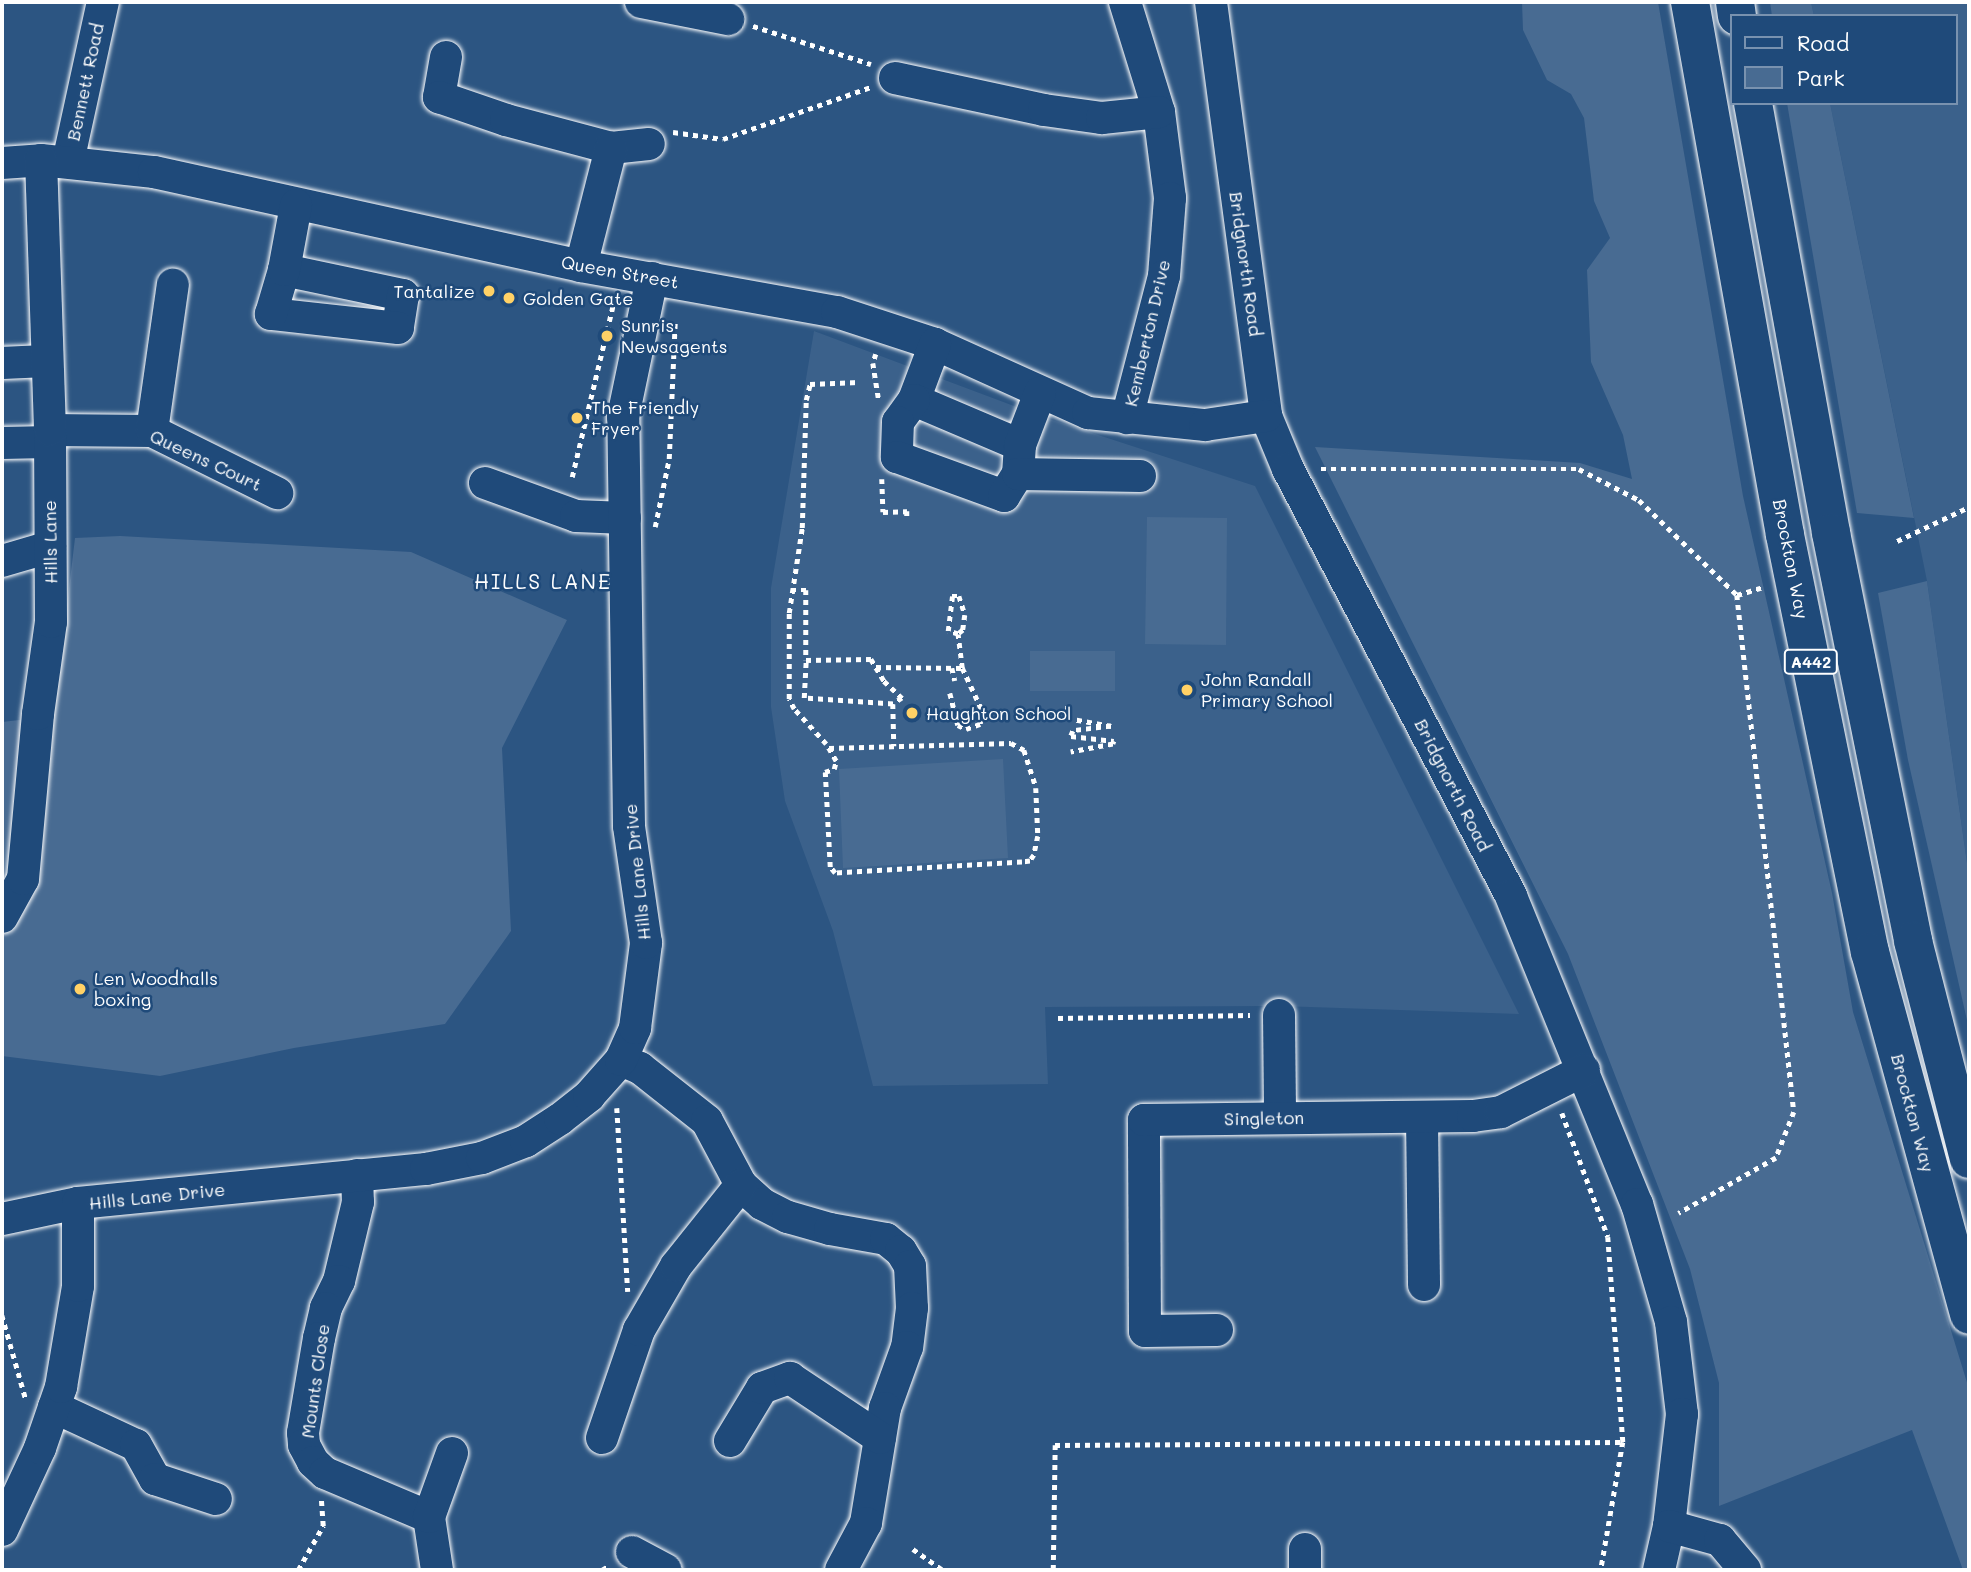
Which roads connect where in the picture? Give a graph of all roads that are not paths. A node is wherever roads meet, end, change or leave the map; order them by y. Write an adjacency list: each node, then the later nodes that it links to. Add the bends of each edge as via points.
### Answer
1 (103, 2): 13 (street, Bennett Road)
2 (641, 2): 6 (street)
3 (1125, 2): 10 (street, Kemberton Drive)
4 (1211, 2): 25 (street, Bridgnorth Road)
5 (1690, 2): 49 (highway, Brockton Way / A442, via 1785,535 1870,952)
6 (721, 13)
7 (446, 57): 12 (street, via 439,97)
8 (895, 78): 10 (street, via 1102,118)
9 (1753, 105): 43 (highway, A442, via 1831,533 1913,941)
10 (1160, 112): 26 (street, Kemberton Drive, via 1170,198 1164,276)
11 (649, 144): 12 (street)
12 (611, 148): 16 (street)
13 (54, 161): 14 (street, Queen Street); 15 (street, Queen Street, via 154,172); 21 (street, Hills Lane)
14 (2, 163)
15 (296, 205): 16 (street, Queen Street); 17 (street)
16 (581, 266): 18 (street, Queen Street)
17 (284, 270): 17 (street, via 403,295 398,328 271,314)
18 (652, 278): 20 (street, Queen Street, via 837,312); 34 (street, Hills Lane Drive, via 623,417)
19 (173, 284): 27 (street)
20 (935, 344): 23 (street, Queen Street); 24 (street)
21 (46, 361): 22 (street); 28 (street, Hills Lane)
22 (2, 363)
23 (1040, 393): 26 (street, Queen Street, via 1088,413); 30 (street)
24 (914, 400): 30 (street); 30 (street, via 898,422 897,457 1003,496)
25 (1266, 415): 26 (street, Queen Street, via 1205,425); 40 (street, Bridgnorth Road, via 1288,469 1511,897)
26 (1127, 418)
27 (152, 431): 28 (street, Queens Court); 33 (street, Queens Court)
28 (50, 436): 29 (street, Queens Court); 35 (street, Hills Lane)
29 (2, 443)
30 (1019, 460): 31 (street)
31 (1140, 476)
32 (485, 483): 34 (street, via 576,516)
33 (277, 493)
34 (625, 518): 39 (street, Hills Lane Drive, via 629,826 646,943 635,1028)
35 (50, 547): 36 (street); 37 (street, Hills Lane, via 51,622 23,879)
36 (2, 561)
37 (2, 917)
38 (1279, 1015): 41 (street)
39 (621, 1060): 44 (street, Hills Lane Drive, via 589,1096 526,1141 482,1158); 45 (street, via 640,1068 707,1121)
40 (1584, 1070): 42 (street, Singleton, via 1501,1112); 58 (street, Bridgnorth Road, via 1637,1204 1671,1322 1682,1414)
41 (1280, 1118): 42 (street, Singleton); 50 (street, Singleton, via 1144,1120 1145,1331)
42 (1422, 1118): 48 (street)
43 (1969, 1159)
44 (357, 1175): 46 (street, Hills Lane Drive); 57 (street, Mounts Close, via 358,1202 339,1281 326,1308 304,1446 320,1468)
45 (741, 1185): 52 (street, via 676,1266 639,1330); 53 (street, via 762,1204 788,1216 886,1239 910,1266 912,1308 907,1347)
46 (78, 1203): 47 (street, Hills Lane Drive); 51 (street, via 74,1320)
47 (2, 1219)
48 (1424, 1285)
49 (1969, 1315)
50 (1217, 1330)
51 (54, 1407): 56 (street, via 136,1445 155,1479); 59 (street)
52 (602, 1438)
53 (880, 1438): 54 (street, via 790,1378 762,1388); 63 (street, via 866,1523)
54 (730, 1441)
55 (452, 1453): 57 (street)
56 (216, 1499)
57 (429, 1517): 61 (street)
58 (1669, 1525): 64 (street, Bridgnorth Road); 65 (street, via 1720,1540)
59 (2, 1531)
60 (632, 1552): 62 (street)
61 (437, 1570)
62 (666, 1570)
63 (841, 1570)
64 (1659, 1570)
65 (1745, 1570)

